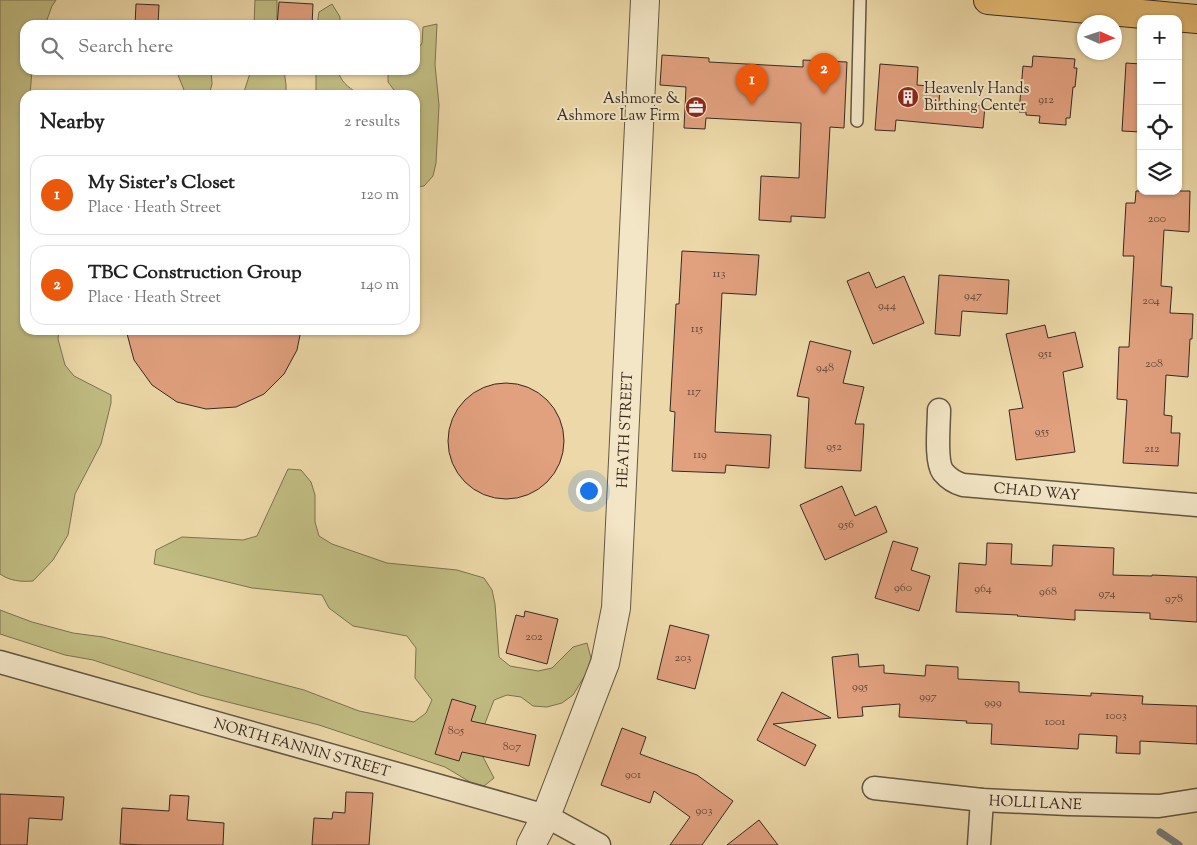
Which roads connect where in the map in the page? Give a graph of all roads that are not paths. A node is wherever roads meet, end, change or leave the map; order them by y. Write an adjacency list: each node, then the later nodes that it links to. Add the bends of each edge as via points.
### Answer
1 (645, 0): 13 (street, HEATH STREET, via 616,608 604,663)
2 (860, 0): 6 (lane)
3 (988, 0): 4 (main road)
4 (1053, 3): 5 (main road)
5 (1197, 19)
6 (857, 121)
7 (939, 410): 8 (street, CHAD WAY, via 938,456 942,471 956,483)
8 (1197, 505)
9 (0, 662): 13 (street, NORTH FANNIN STREET)
10 (874, 788): 11 (street, HOLLI LANE)
11 (982, 800): 12 (street, HOLLI LANE, via 1159,806); 16 (street)
12 (1197, 800)
13 (546, 816): 14 (street, HEATH STREET); 15 (street, NORTH FANNIN STREET)
14 (531, 845)
15 (599, 845)
16 (979, 845)

